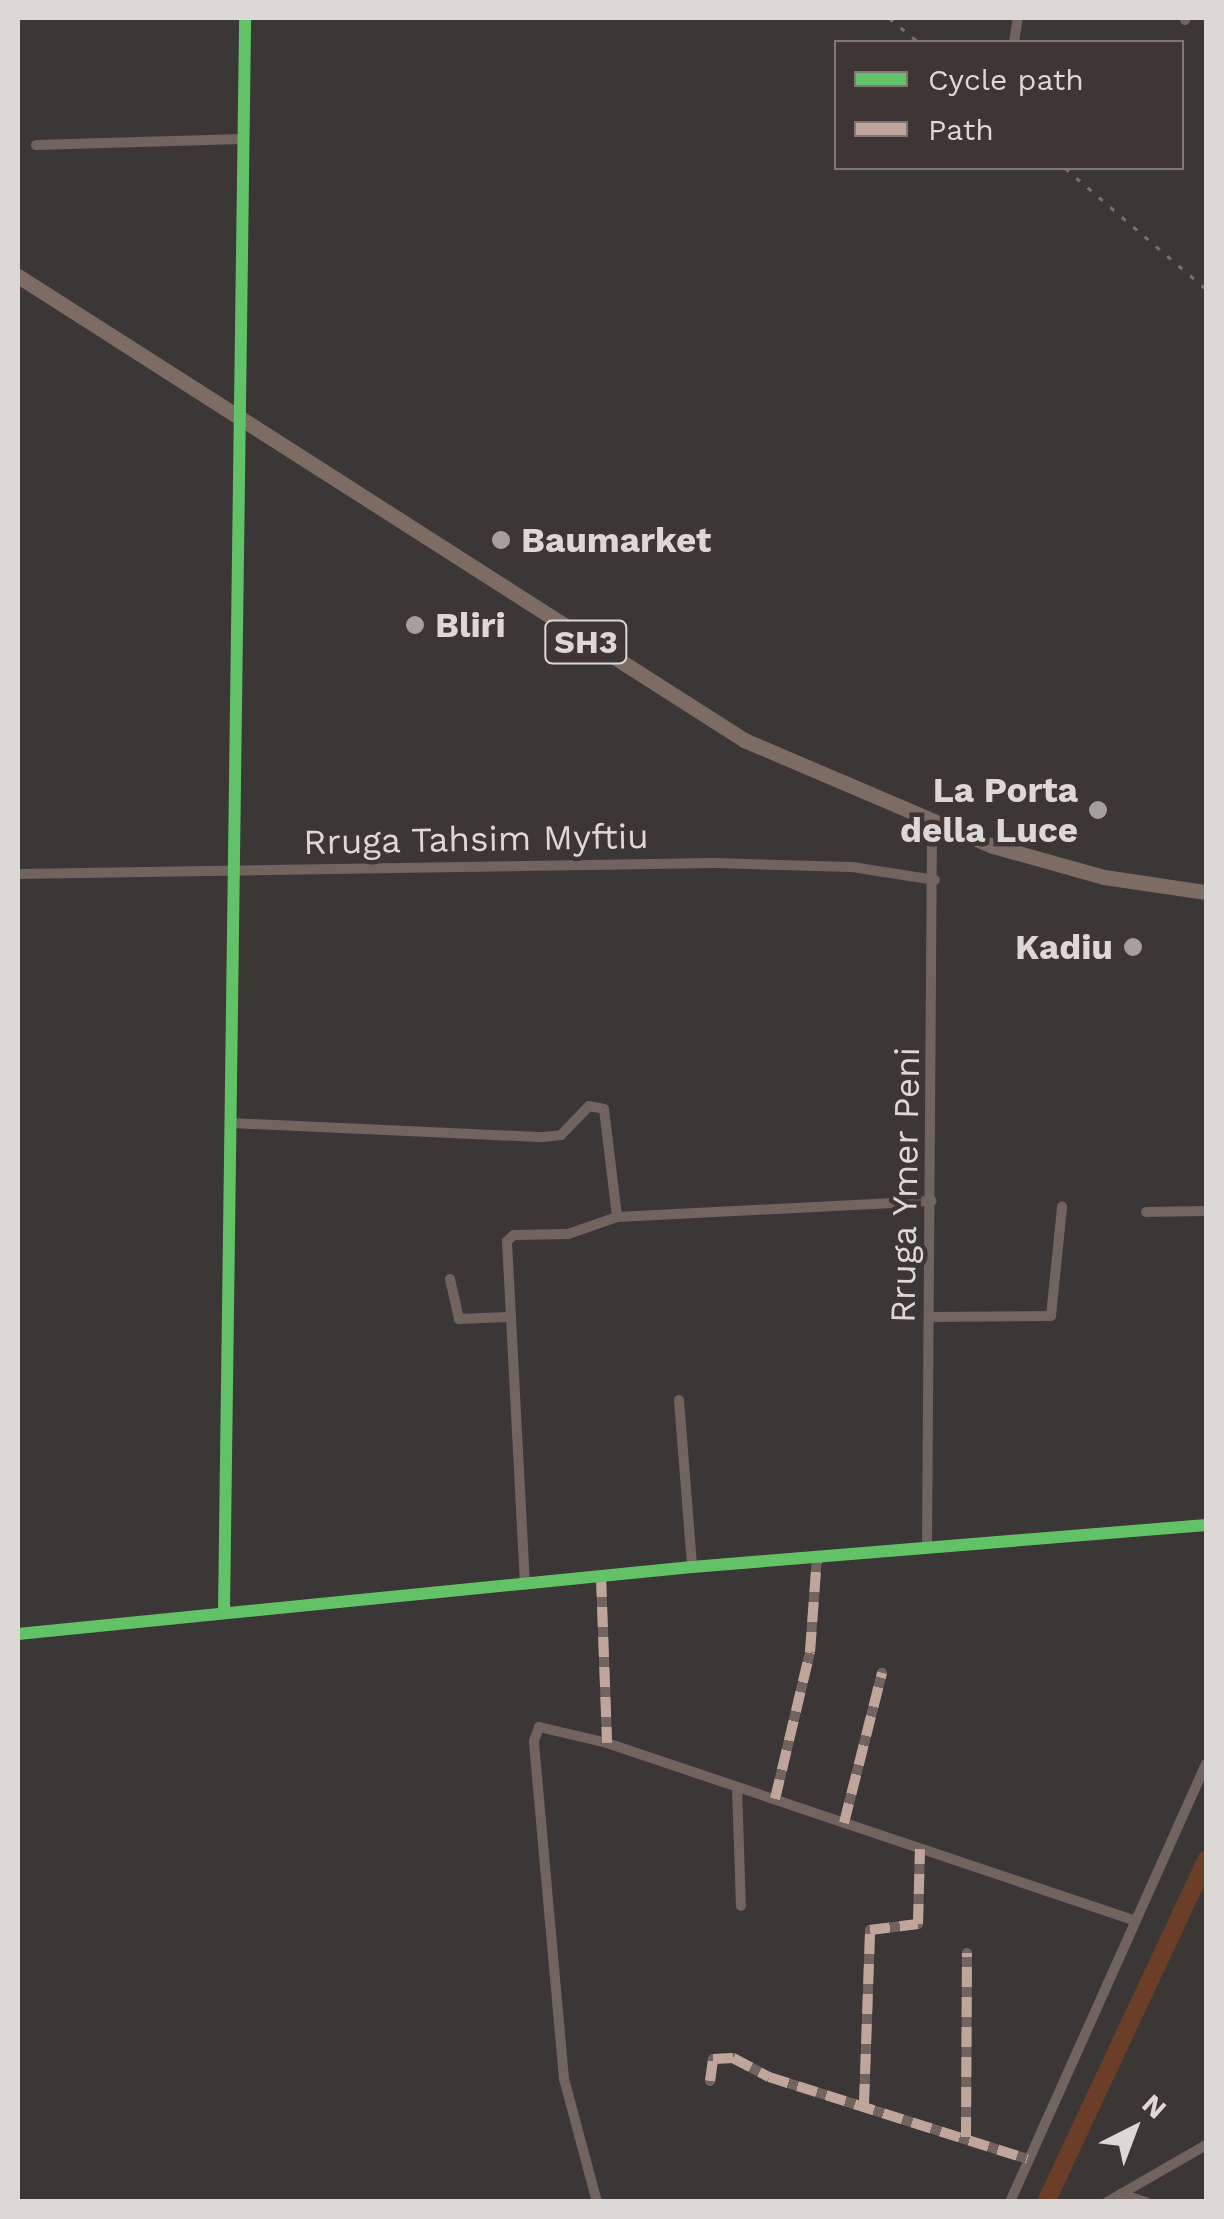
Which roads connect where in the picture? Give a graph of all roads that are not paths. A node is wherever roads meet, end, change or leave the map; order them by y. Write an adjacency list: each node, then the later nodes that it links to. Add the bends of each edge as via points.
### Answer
1 (246, 18): 2 (street)
2 (242, 140): 3 (street); 5 (street)
3 (36, 146)
4 (18, 276): 5 (main road, SH3)
5 (240, 420): 6 (main road, SH3, via 719,727); 7 (street)
6 (932, 824): 9 (street, Rruga Ymer Peni); 10 (main road, SH3, via 1104,877)
7 (236, 869): 8 (street, Rruga Tahsim Myftiu); 9 (street, Rruga Tahsim Myftiu, via 786,863); 11 (street)
8 (18, 874)
9 (935, 880): 12 (street, Rruga Ymer Peni)
10 (1206, 892)
11 (231, 1122): 16 (street, via 544,1138 561,1135 589,1106 604,1108); 27 (street)
12 (932, 1201): 16 (street); 19 (street, Rruga Ymer Peni)
13 (1062, 1207): 19 (street, via 1051,1316)
14 (1206, 1211): 15 (street)
15 (1146, 1212)
16 (618, 1217): 18 (street, via 568,1234 514,1235 505,1251)
17 (450, 1279): 18 (street, via 459,1319)
18 (508, 1317): 26 (street)
19 (929, 1317): 22 (street, Rruga Ymer Peni)
20 (678, 1400): 24 (street)
21 (1206, 1525): 22 (street)
22 (927, 1547): 23 (street)
23 (816, 1556): 24 (street); 33 (street, via 810,1652)
24 (692, 1567): 25 (street)
25 (601, 1577): 26 (street); 30 (street)
26 (525, 1584): 27 (street)
27 (224, 1610): 28 (street)
28 (18, 1634)
29 (882, 1673): 34 (street)
30 (607, 1743): 32 (street); 45 (street, via 551,1726 539,1727 534,1741 564,2079)
31 (1206, 1764): 37 (street)
32 (737, 1787): 33 (street); 36 (street)
33 (774, 1800): 34 (street)
34 (844, 1822): 35 (street)
35 (920, 1850): 37 (street); 40 (street, via 918,1924 870,1930)
36 (741, 1906)
37 (1133, 1920): 43 (street)
38 (967, 1954): 41 (street)
39 (710, 2081): 40 (street, via 718,2056)
40 (864, 2104): 41 (street)
41 (966, 2137): 43 (street)
42 (1206, 2145): 44 (street)
43 (1027, 2159): 46 (street)
44 (1121, 2194): 47 (street); 48 (street)
45 (597, 2202)
46 (1010, 2202)
47 (1108, 2202)
48 (1146, 2202)

